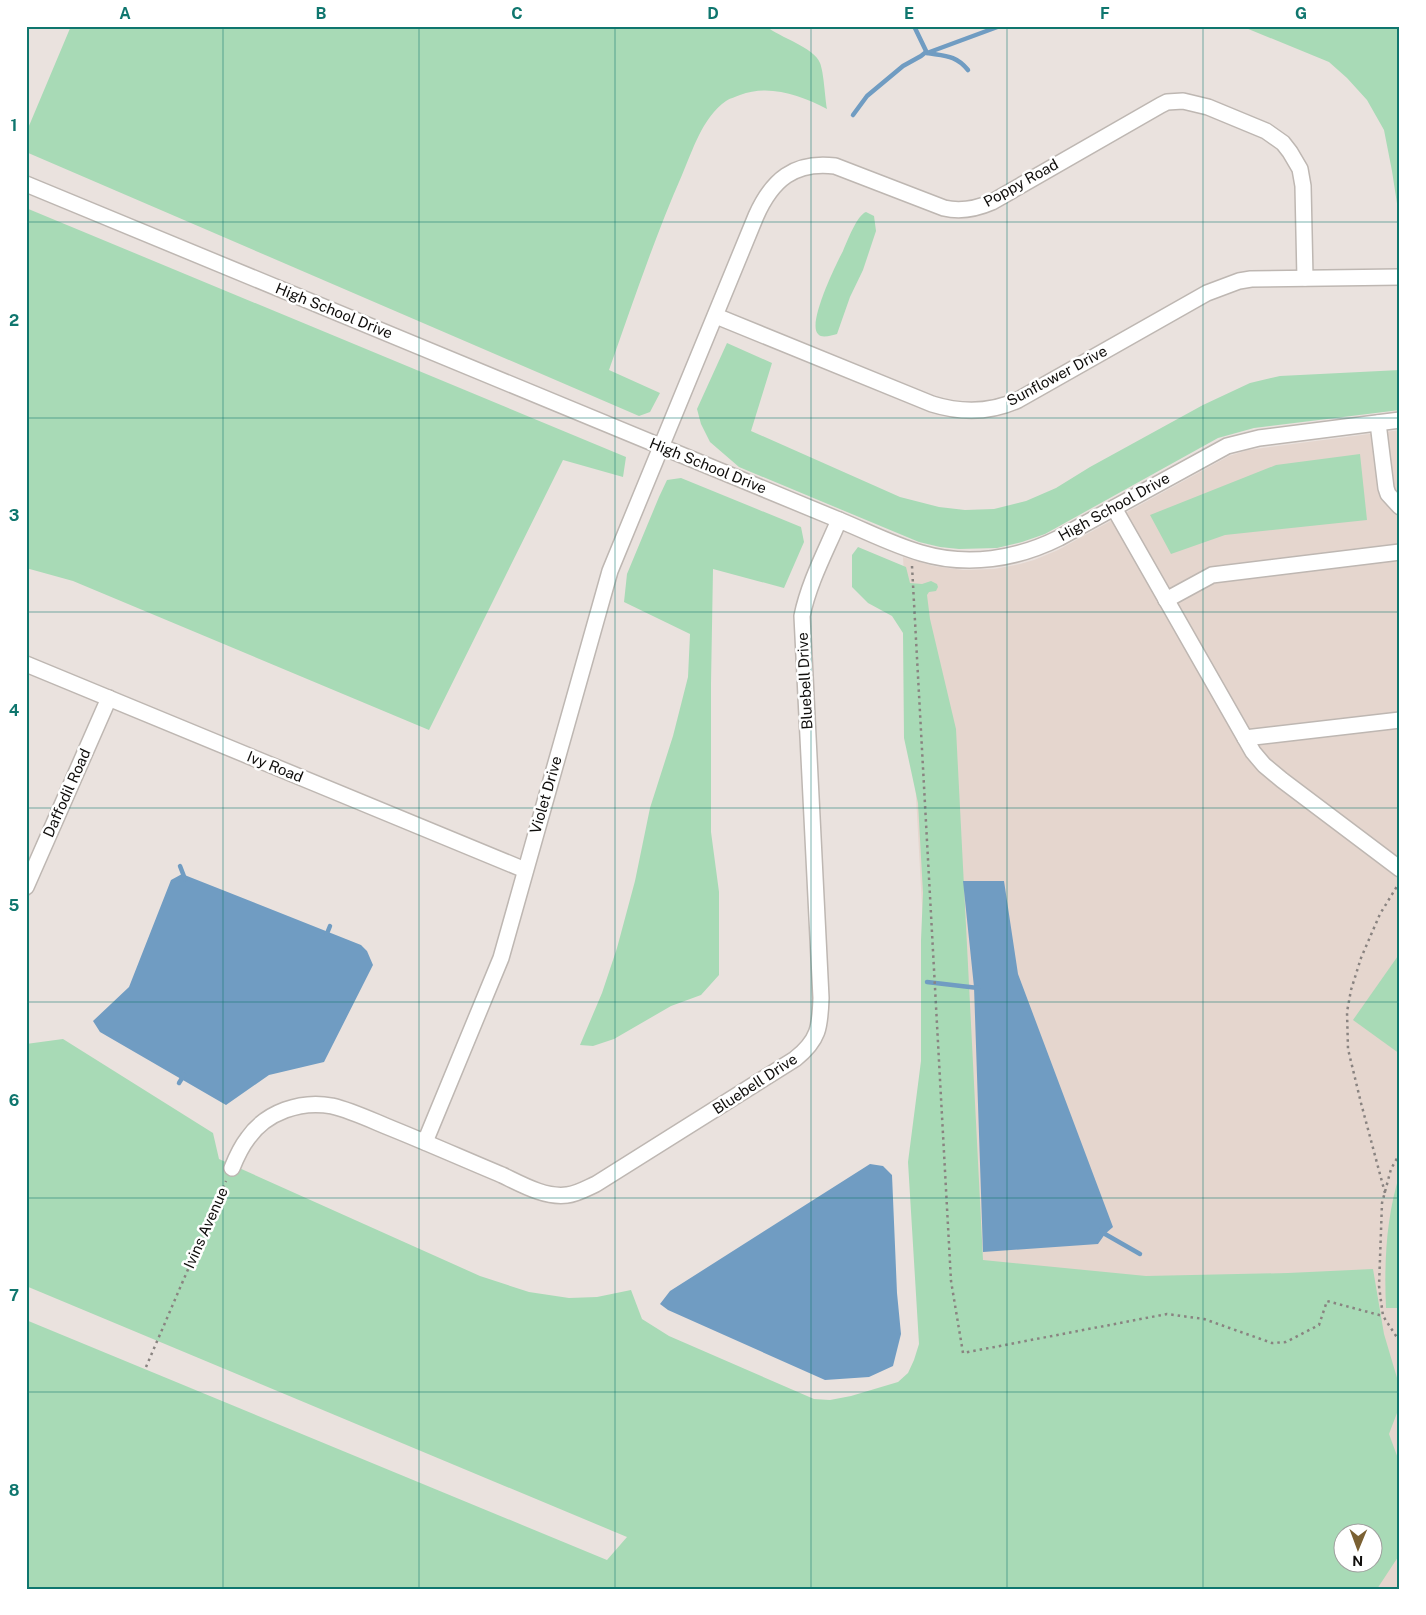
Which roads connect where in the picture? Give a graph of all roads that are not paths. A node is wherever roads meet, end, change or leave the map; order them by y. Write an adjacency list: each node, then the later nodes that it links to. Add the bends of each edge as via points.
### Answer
1 (26, 184): 7 (street, High School Drive)
2 (1400, 276): 3 (street, Sunflower Drive)
3 (1305, 278): 4 (street, Sunflower Drive, via 1251,279 1221,287 1018,400 979,410 956,410 922,401); 4 (street, Poppy Road, via 1303,186 1300,169 1290,152 1266,131 1208,107 1175,101 1139,116 992,202 973,209 944,208 835,166 820,165 796,170 777,182 763,201)
4 (716, 316): 7 (street, Poppy Road)
5 (1400, 420): 6 (street, High School Drive)
6 (1378, 423): 8 (street, via 1386,488); 9 (street, High School Drive, via 1259,438 1227,446)
7 (661, 447): 10 (street, High School Drive); 18 (street, Violet Drive, via 610,571)
8 (1400, 506)
9 (1114, 508): 10 (street, High School Drive, via 1038,548 976,560 922,553); 12 (street)
10 (839, 520): 21 (street, Bluebell Drive, via 812,583 802,616 821,998 820,1023 808,1048 796,1059 596,1184 568,1195 532,1189)
11 (1400, 552): 12 (street, via 1212,575)
12 (1166, 600): 16 (street)
13 (26, 664): 14 (street, Ivy Road)
14 (109, 698): 18 (street, Ivy Road); 19 (street, Daffodil Road)
15 (1400, 720): 16 (street)
16 (1245, 738): 17 (street, via 1264,765)
17 (1400, 869)
18 (525, 870): 21 (street, Violet Drive, via 501,958)
19 (26, 887)
20 (290, 1108): 21 (street, Bluebell Drive, via 314,1104 332,1106); 22 (street, Ivins Avenue, via 274,1115 248,1136)
21 (425, 1142)
22 (232, 1168)

